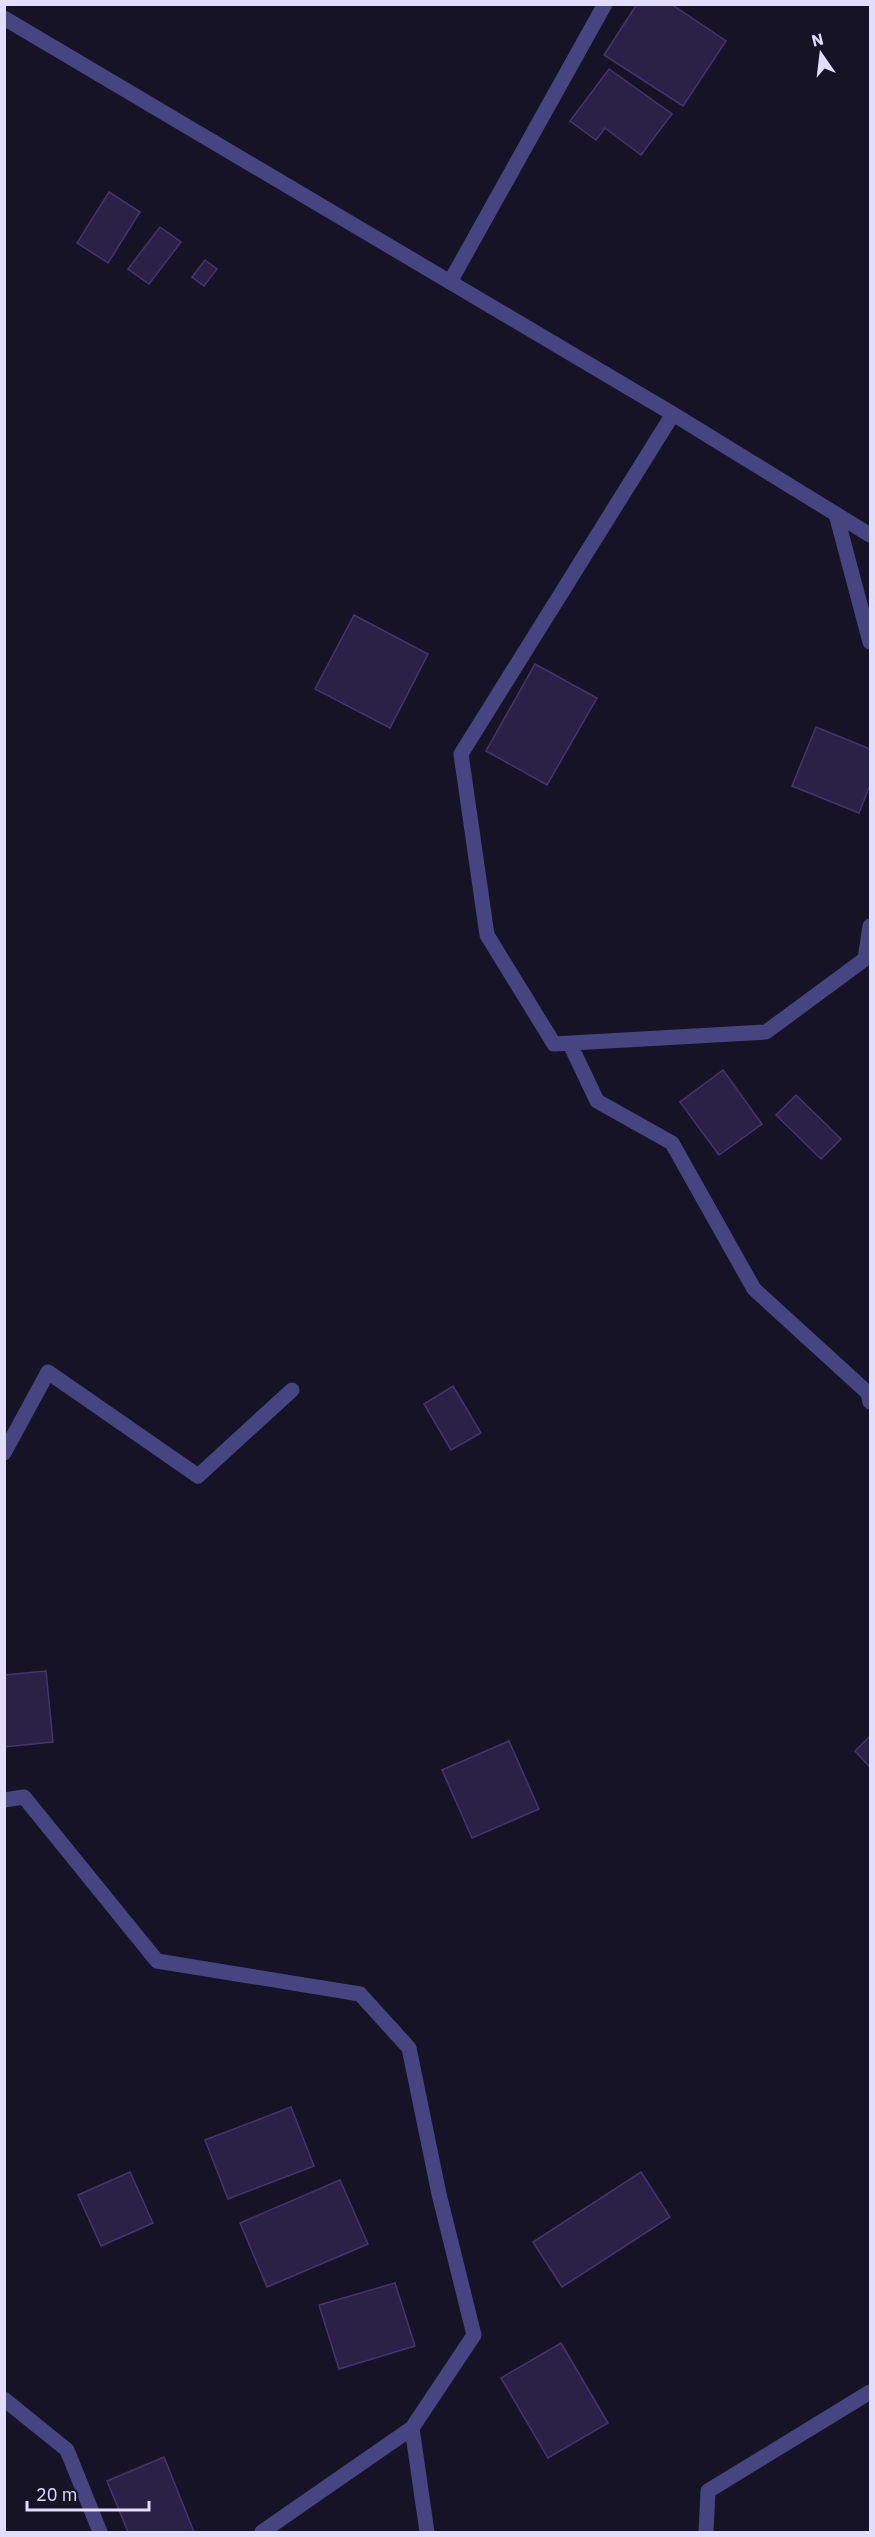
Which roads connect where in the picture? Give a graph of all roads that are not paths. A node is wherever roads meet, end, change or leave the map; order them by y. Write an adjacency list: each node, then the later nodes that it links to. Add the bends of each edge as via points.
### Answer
1 (605, 4): 3 (street)
2 (4, 18): 3 (street)
3 (450, 282): 4 (street)
4 (673, 414): 5 (street); 9 (street, via 461,754 488,935 554,1044)
5 (836, 514): 6 (street); 7 (street)
6 (870, 535)
7 (870, 642)
8 (870, 926): 9 (street, via 865,959 766,1032)
9 (570, 1044): 11 (street, via 597,1101 672,1143 754,1289 868,1393)
10 (292, 1390): 12 (street, via 198,1476 48,1371)
11 (870, 1402)
12 (4, 1453)
13 (4, 1800): 16 (street, via 24,1797 157,1961 360,1994 409,2048 474,2335)
14 (870, 2392): 20 (street, via 708,2491)
15 (4, 2399): 17 (street, via 67,2450)
16 (412, 2428): 18 (street); 19 (street)
17 (100, 2532)
18 (262, 2532)
19 (427, 2532)
20 (706, 2532)

